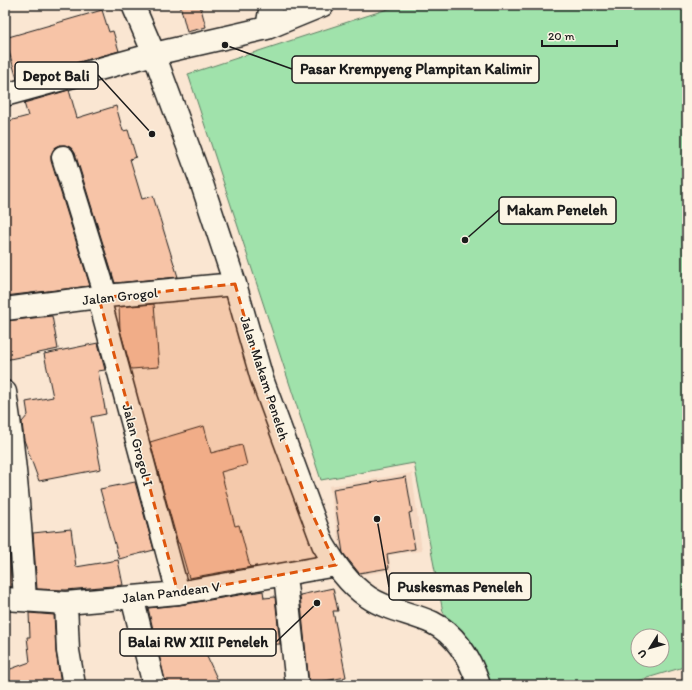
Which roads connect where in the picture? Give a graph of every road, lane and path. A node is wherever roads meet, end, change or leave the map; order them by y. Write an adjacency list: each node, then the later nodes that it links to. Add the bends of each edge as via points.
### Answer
1 (132, 5): 5 (street, Jalan Makam Peneleh)
2 (271, 5): 4 (street)
3 (323, 5): 4 (street)
4 (267, 28): 5 (street)
5 (154, 54): 6 (street); 8 (street, Jalan Makam Peneleh, via 202,184)
6 (5, 95)
7 (63, 157): 9 (street, Jalan Grogol I)
8 (235, 284): 9 (street, Jalan Grogol); 12 (street, Jalan Makam Peneleh, via 262,379 323,544)
9 (103, 297): 10 (street, Jalan Grogol); 14 (street, Jalan Grogol I)
10 (5, 309)
11 (5, 392): 16 (street, via 20,518)
12 (336, 565): 13 (street, Jalan Pandean V); 21 (street, Jalan Makam Peneleh, via 351,584 367,597 381,605 434,624 447,634 461,647 473,667)
13 (285, 575): 14 (street, Jalan Pandean V); 20 (street)
14 (178, 593): 15 (street, Jalan Pandean V)
15 (132, 597): 17 (street, Jalan Pandean V); 19 (street)
16 (15, 600): 17 (street, Jalan Pandean V)
17 (66, 603): 18 (street, via 68,651)
18 (74, 685)
19 (154, 685)
20 (297, 685)
21 (479, 685)

